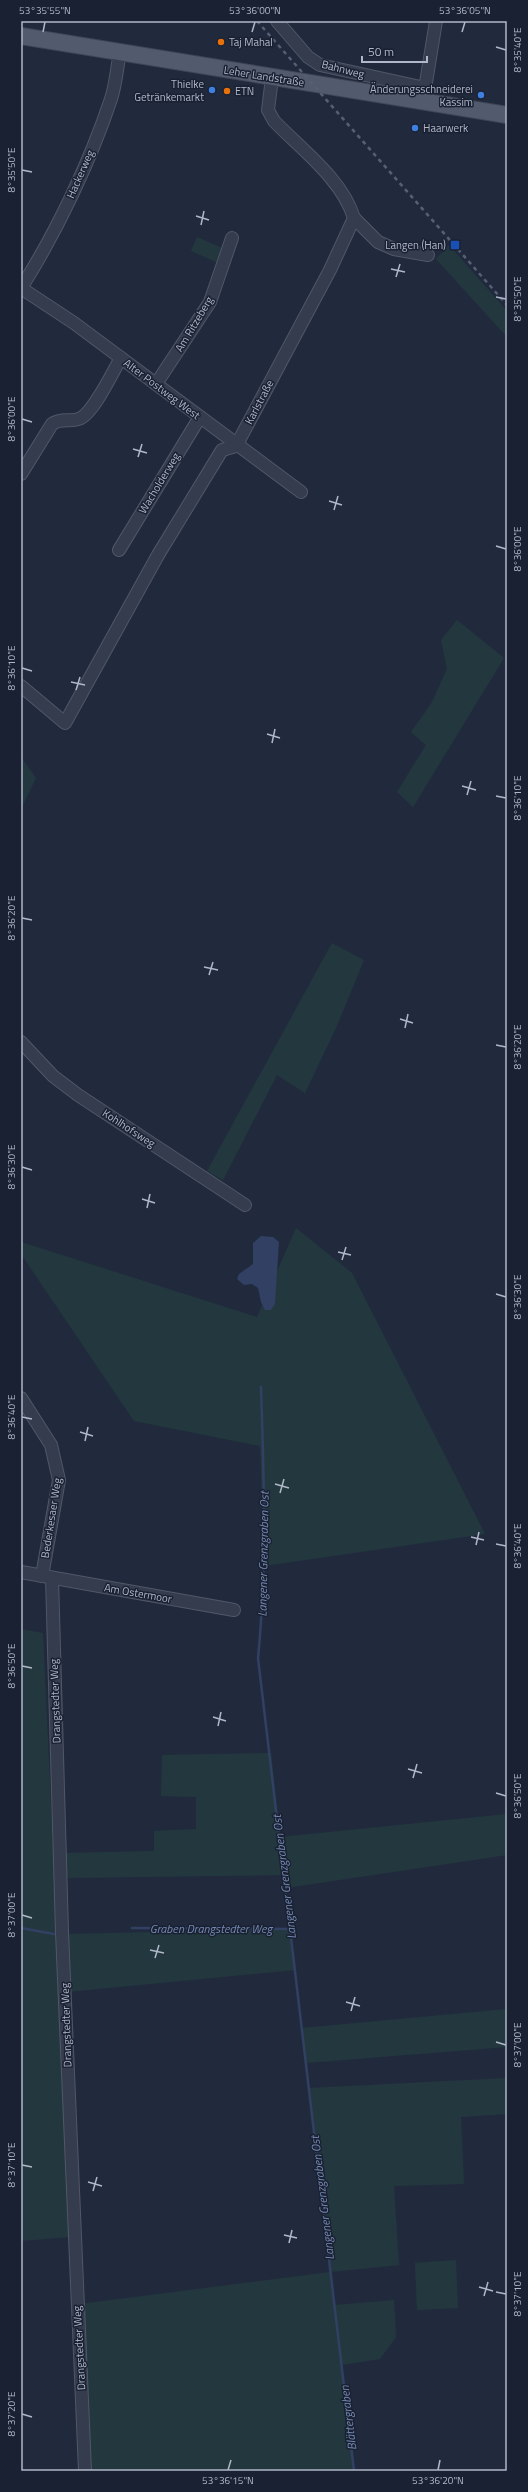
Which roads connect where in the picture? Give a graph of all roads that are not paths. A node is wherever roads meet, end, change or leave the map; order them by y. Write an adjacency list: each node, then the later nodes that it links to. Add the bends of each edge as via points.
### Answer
1 (277, 21): 6 (street, Bahnweg, via 308,57 320,64)
2 (436, 21): 6 (street)
3 (21, 36): 4 (main road, Leher Landstraße)
4 (120, 52): 5 (main road, Leher Landstraße); 11 (street, Hackerweg, via 111,98 91,147 48,241)
5 (272, 78): 6 (main road, Leher Landstraße); 8 (street, via 268,110 274,121 339,188 349,203)
6 (424, 95): 7 (main road, Leher Landstraße)
7 (507, 115)
8 (354, 218): 10 (street, via 378,242 394,249); 15 (street, Karlstraße, via 330,270)
9 (232, 238): 13 (street, Am Ritzeberg, via 210,302)
10 (428, 255)
11 (21, 288): 12 (street, Alter Postweg West)
12 (121, 358): 13 (street, Alter Postweg West); 16 (street, via 87,414 76,420 58,420 52,424)
13 (156, 384): 14 (street, Alter Postweg West)
14 (200, 417): 15 (street, Alter Postweg West); 18 (street, Wacholderweg)
15 (236, 446): 17 (street, Alter Postweg West); 19 (street, via 222,450 195,491 65,723)
16 (21, 474)
17 (301, 492)
18 (119, 550)
19 (21, 686)
20 (21, 1042): 21 (street, Kohlhofsweg, via 53,1076 78,1095)
21 (245, 1205)
22 (21, 1398): 24 (street, Bederkesaer Weg, via 51,1445 59,1480)
23 (21, 1572): 24 (street, Am Ostermoor)
24 (47, 1577): 25 (street, Am Ostermoor); 26 (street, Drangstedter Weg)
25 (234, 1610)
26 (85, 2471)

